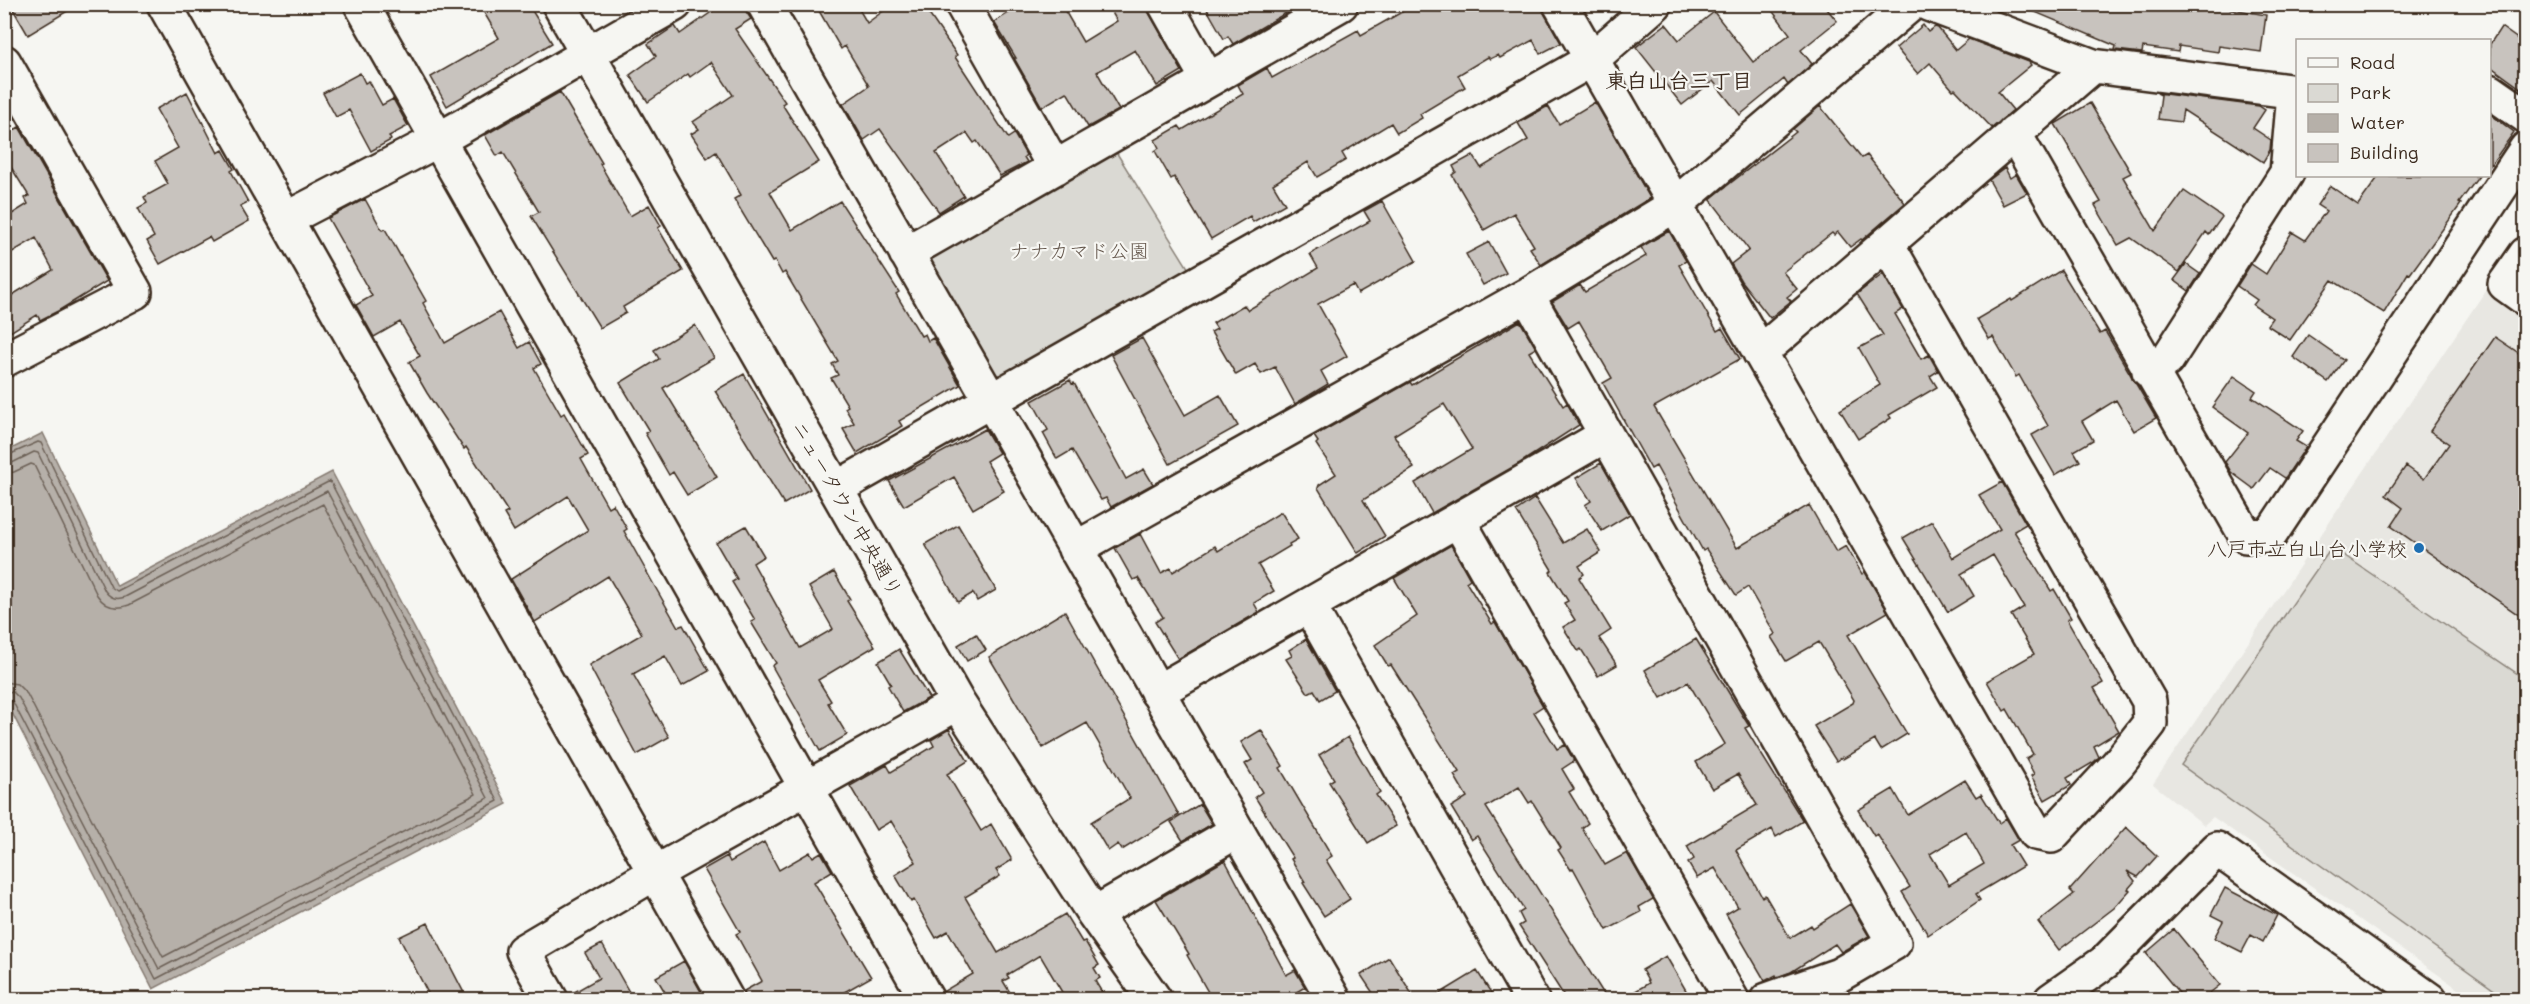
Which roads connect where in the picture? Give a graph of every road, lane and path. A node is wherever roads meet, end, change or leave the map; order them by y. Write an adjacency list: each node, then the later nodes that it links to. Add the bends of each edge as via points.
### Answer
1 (164, 4): 26 (street)
2 (361, 4): 22 (street)
3 (559, 4): 13 (street, ニュータウン中央通り)
4 (675, 4): 13 (street)
5 (764, 4): 28 (street)
6 (962, 4): 24 (street)
7 (1164, 4): 17 (street)
8 (1341, 4): 17 (street)
9 (1560, 4): 14 (street)
10 (1655, 4): 14 (street)
11 (1911, 4): 25 (street)
12 (1928, 4): 16 (street)
13 (588, 55): 22 (street); 37 (street, ニュータウン中央通り)
14 (1591, 60): 25 (street); 35 (street)
15 (4, 62): 33 (street, via 135,292)
16 (2093, 66): 19 (street); 21 (street)
17 (1208, 80): 24 (street)
18 (2491, 92): 20 (street)
19 (2296, 93): 34 (street, via 2287,173 2167,360)
20 (2526, 116)
21 (2014, 133): 27 (street); 34 (street)
22 (438, 140): 26 (street); 43 (street)
23 (2526, 149): 34 (street, via 2270,535 2246,536)
24 (1055, 168): 28 (street)
25 (1675, 205): 30 (street); 32 (street)
26 (286, 219): 45 (street)
27 (1887, 244): 32 (street); 32 (street, via 2149,701 2150,723 2118,764 2050,836 2036,832)
28 (906, 253): 35 (street)
29 (2526, 254): 31 (street, via 2505,284)
30 (1527, 295): 36 (street); 39 (street)
31 (2526, 298)
32 (1760, 353)
33 (4, 360)
34 (2150, 371)
35 (990, 402): 37 (street); 39 (street)
36 (1606, 435): 38 (street); 55 (street, via 1894,943 1839,975)
37 (837, 488): 42 (street, ニュータウン中央通り)
38 (1458, 520): 40 (street); 54 (street)
39 (1075, 549): 41 (street)
40 (1309, 606): 41 (street); 53 (street)
41 (1157, 692): 44 (street)
42 (958, 703): 43 (street); 46 (street, ニュータウン中央通り)
43 (806, 789): 45 (street); 50 (street)
44 (1237, 831): 46 (street); 52 (street)
45 (655, 873): 48 (street, via 523,951); 49 (street)
46 (1094, 915): 51 (street, ニュータウン中央通り)
47 (2393, 991): 56 (street, via 2217,849 2105,962); 57 (street)
48 (551, 999)
49 (727, 999)
50 (927, 999)
51 (1155, 999)
52 (1334, 999)
53 (1532, 999)
54 (1732, 999)
55 (1767, 999)
56 (2051, 999)
57 (2430, 999)

